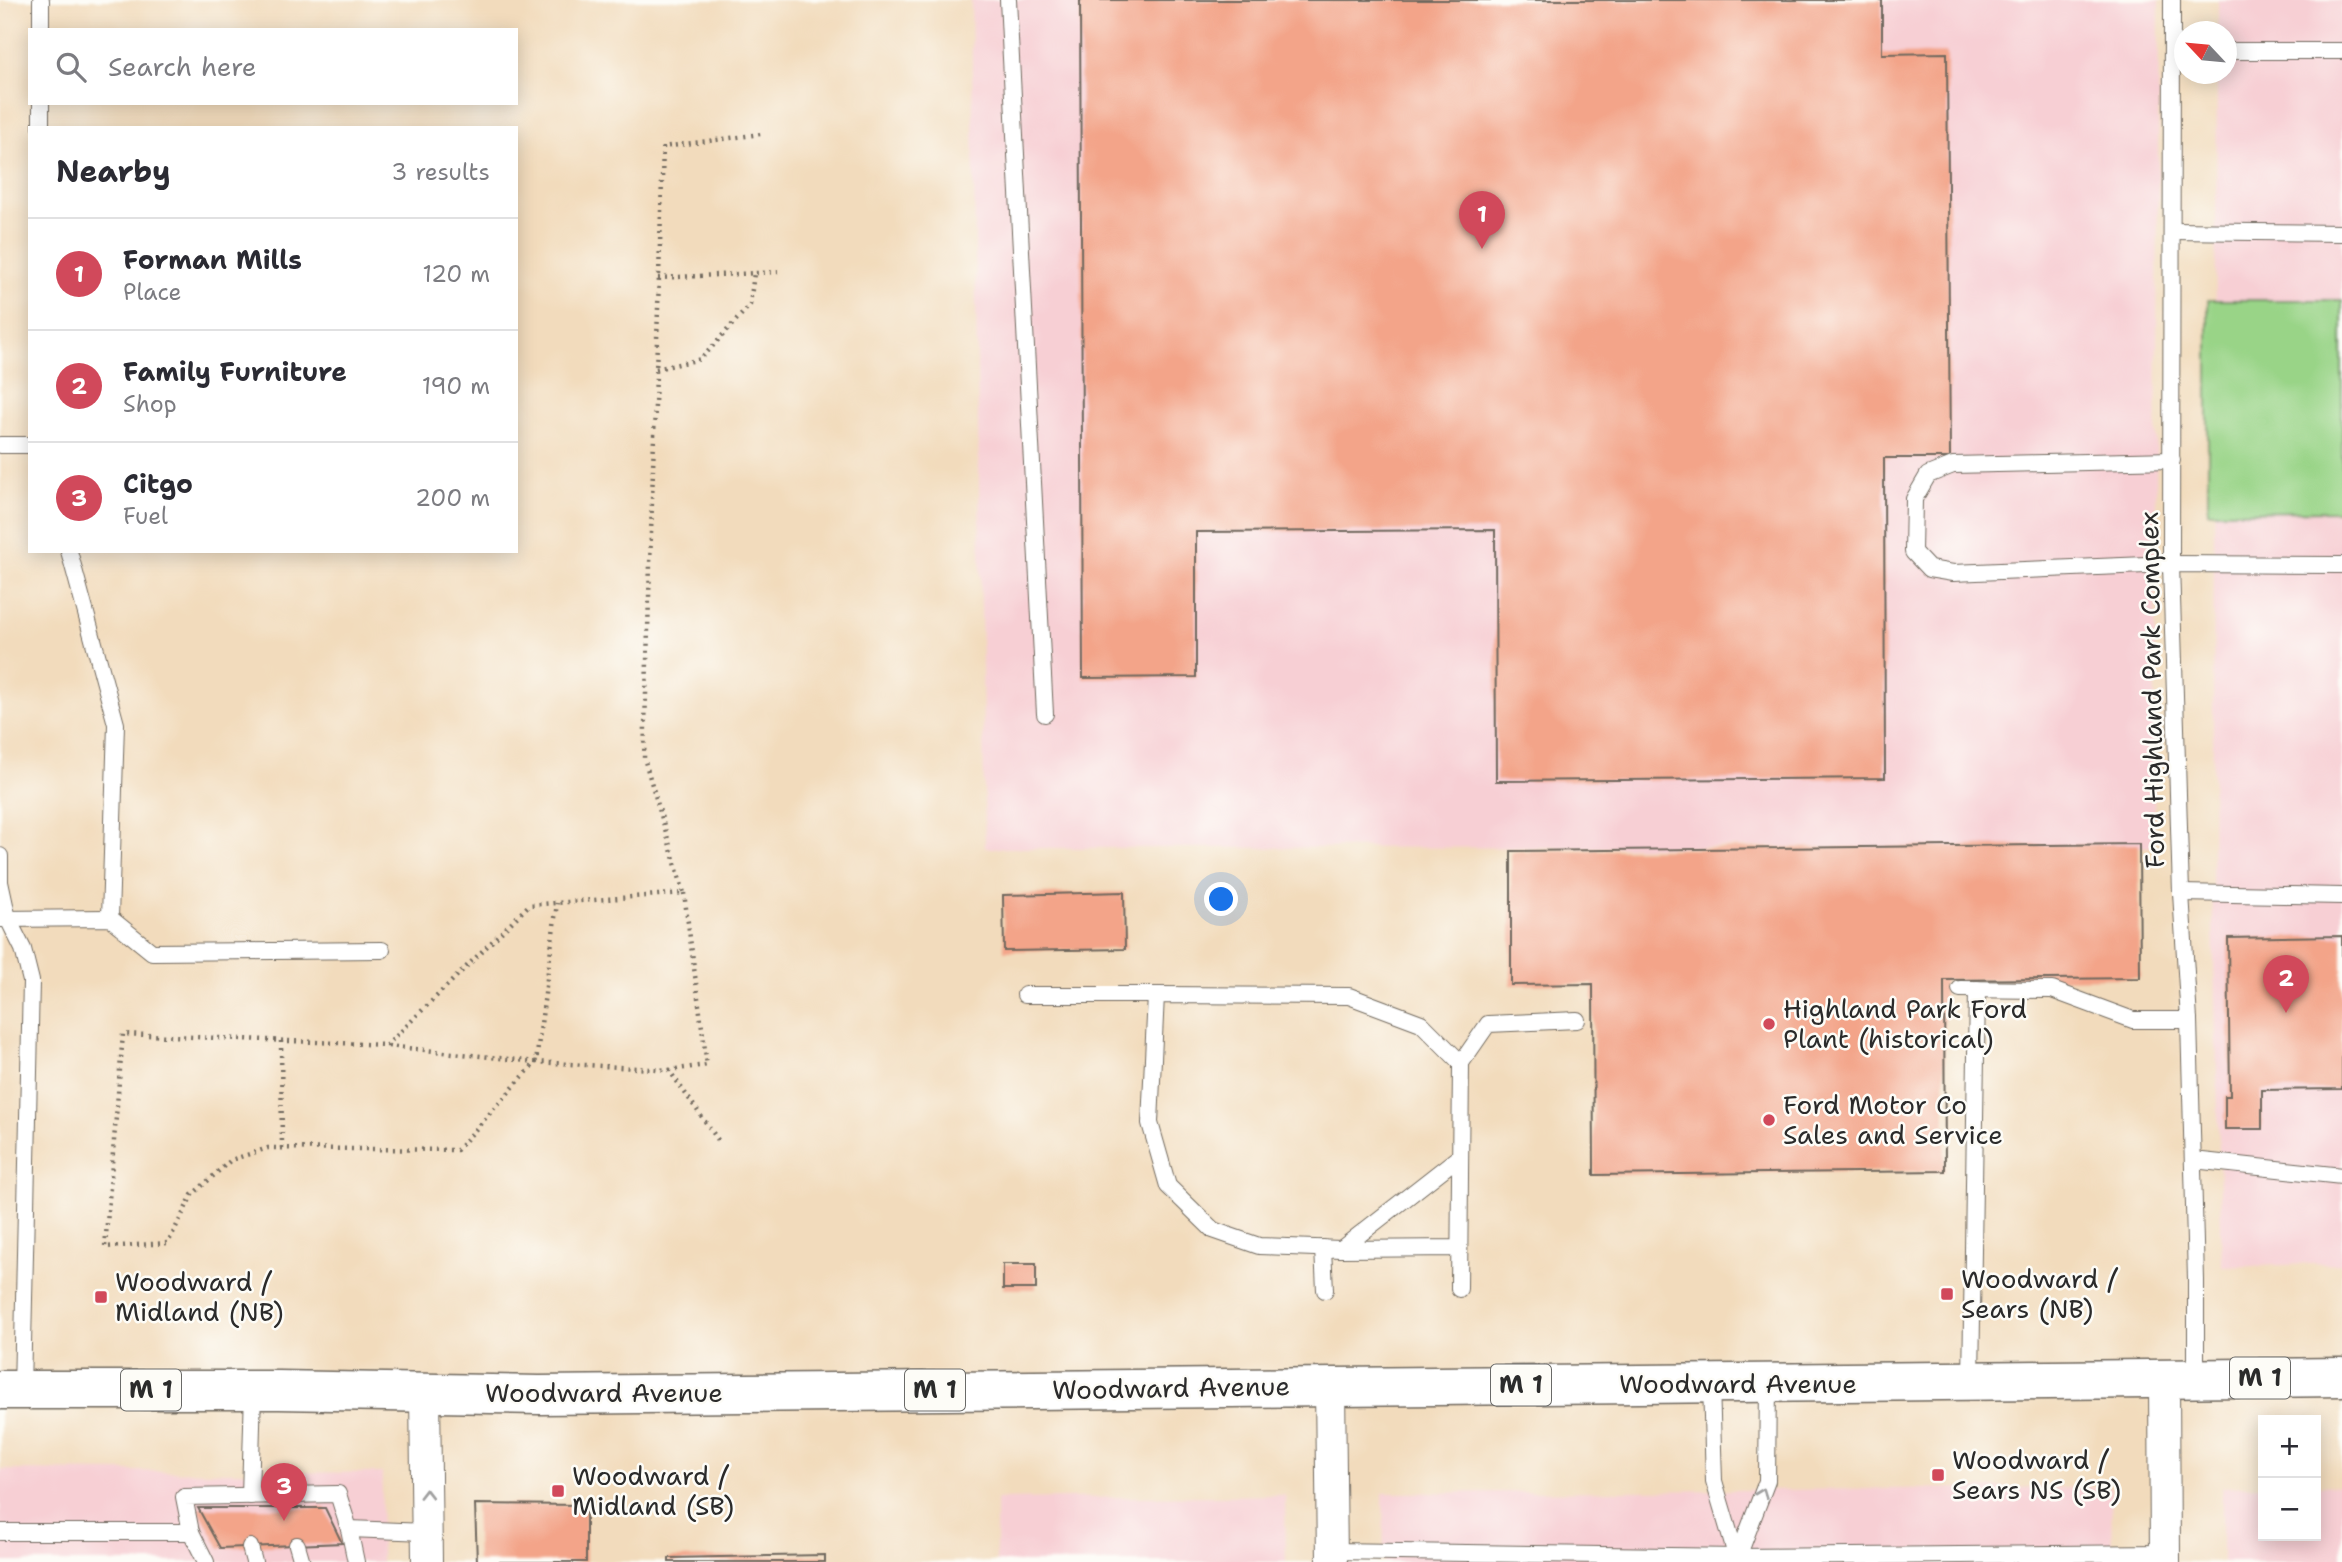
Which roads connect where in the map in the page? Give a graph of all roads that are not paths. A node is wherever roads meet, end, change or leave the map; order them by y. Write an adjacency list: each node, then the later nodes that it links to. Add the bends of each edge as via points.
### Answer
1 (41, 0): 5 (lane)
2 (1008, 0): 19 (lane)
3 (2172, 0): 4 (lane, Ford Highland Park Complex)
4 (2174, 21)
5 (41, 28)
6 (2237, 51): 7 (lane)
7 (2342, 51)
8 (2177, 84): 11 (lane, Ford Highland Park Complex)
9 (41, 105): 10 (lane)
10 (41, 126)
11 (2172, 231): 12 (lane); 15 (lane, Ford Highland Park Complex)
12 (2342, 233)
13 (0, 445): 14 (lane)
14 (28, 446)
15 (2172, 460): 17 (lane, Ford Highland Park Complex); 17 (lane, via 1953,465 1928,475 1914,499 1913,552 1929,569 1953,573)
16 (70, 553): 23 (lane, via 116,724)
17 (2171, 564): 18 (lane); 21 (lane, Ford Highland Park Complex)
18 (2342, 565)
19 (1045, 713)
20 (0, 856): 24 (lane)
21 (2181, 892): 22 (lane); 31 (lane, Ford Highland Park Complex)
22 (2342, 896)
23 (110, 918): 24 (lane); 25 (lane, via 152,952)
24 (4, 919): 47 (lane, via 23,949 31,981)
25 (382, 950)
26 (1960, 989): 27 (lane)
27 (1977, 989): 31 (lane, via 2052,990 2133,1020); 43 (lane)
28 (1026, 995): 29 (lane)
29 (1156, 995): 32 (lane, via 1349,996 1421,1023); 36 (lane, via 1150,1124 1168,1186 1213,1230 1259,1246)
30 (1577, 1020): 32 (lane, via 1488,1024)
31 (2189, 1020): 34 (lane, Ford Highland Park Complex)
32 (1461, 1062): 33 (lane)
33 (1460, 1156): 37 (lane); 38 (lane)
34 (2193, 1160): 35 (lane); 42 (lane, Ford Highland Park Complex)
35 (2342, 1176)
36 (1323, 1248): 38 (lane); 40 (lane)
37 (1459, 1248): 38 (lane); 39 (lane)
38 (1341, 1249)
39 (1459, 1289)
40 (1325, 1290)
41 (2342, 1377): 42 (main road, Woodward Avenue / M 1)
42 (2180, 1379): 43 (main road, Woodward Avenue / M 1); 59 (street)
43 (1970, 1381): 45 (main road, Woodward Avenue / M 1)
44 (1711, 1384): 45 (main road, Woodward Avenue / M 1); 46 (main road, Woodward Avenue / M 1); 60 (lane, via 1714,1481)
45 (1768, 1384): 60 (lane, one-way to 45, via 1767,1480)
46 (1331, 1386): 49 (main road, Woodward Avenue / M 1, via 539,1395); 56 (street)
47 (11, 1390): 48 (main road, Woodward Avenue / M 1)
48 (253, 1390): 49 (main road, Woodward Avenue / M 1); 50 (lane)
49 (425, 1392): 54 (street, one-way to 49)
50 (250, 1496): 51 (lane, via 279,1502 338,1494); 53 (lane, via 229,1502 184,1497)
51 (349, 1529): 54 (lane); 63 (lane)
52 (0, 1532): 53 (lane)
53 (191, 1532): 61 (lane)
54 (426, 1532): 64 (street)
55 (297, 1545): 62 (lane)
56 (1332, 1557): 57 (lane)
57 (1410, 1557): 60 (lane)
58 (2091, 1558): 59 (lane); 60 (lane)
59 (2165, 1558)
60 (1738, 1560)
61 (206, 1562)
62 (302, 1562)
63 (356, 1562)
64 (427, 1562)

